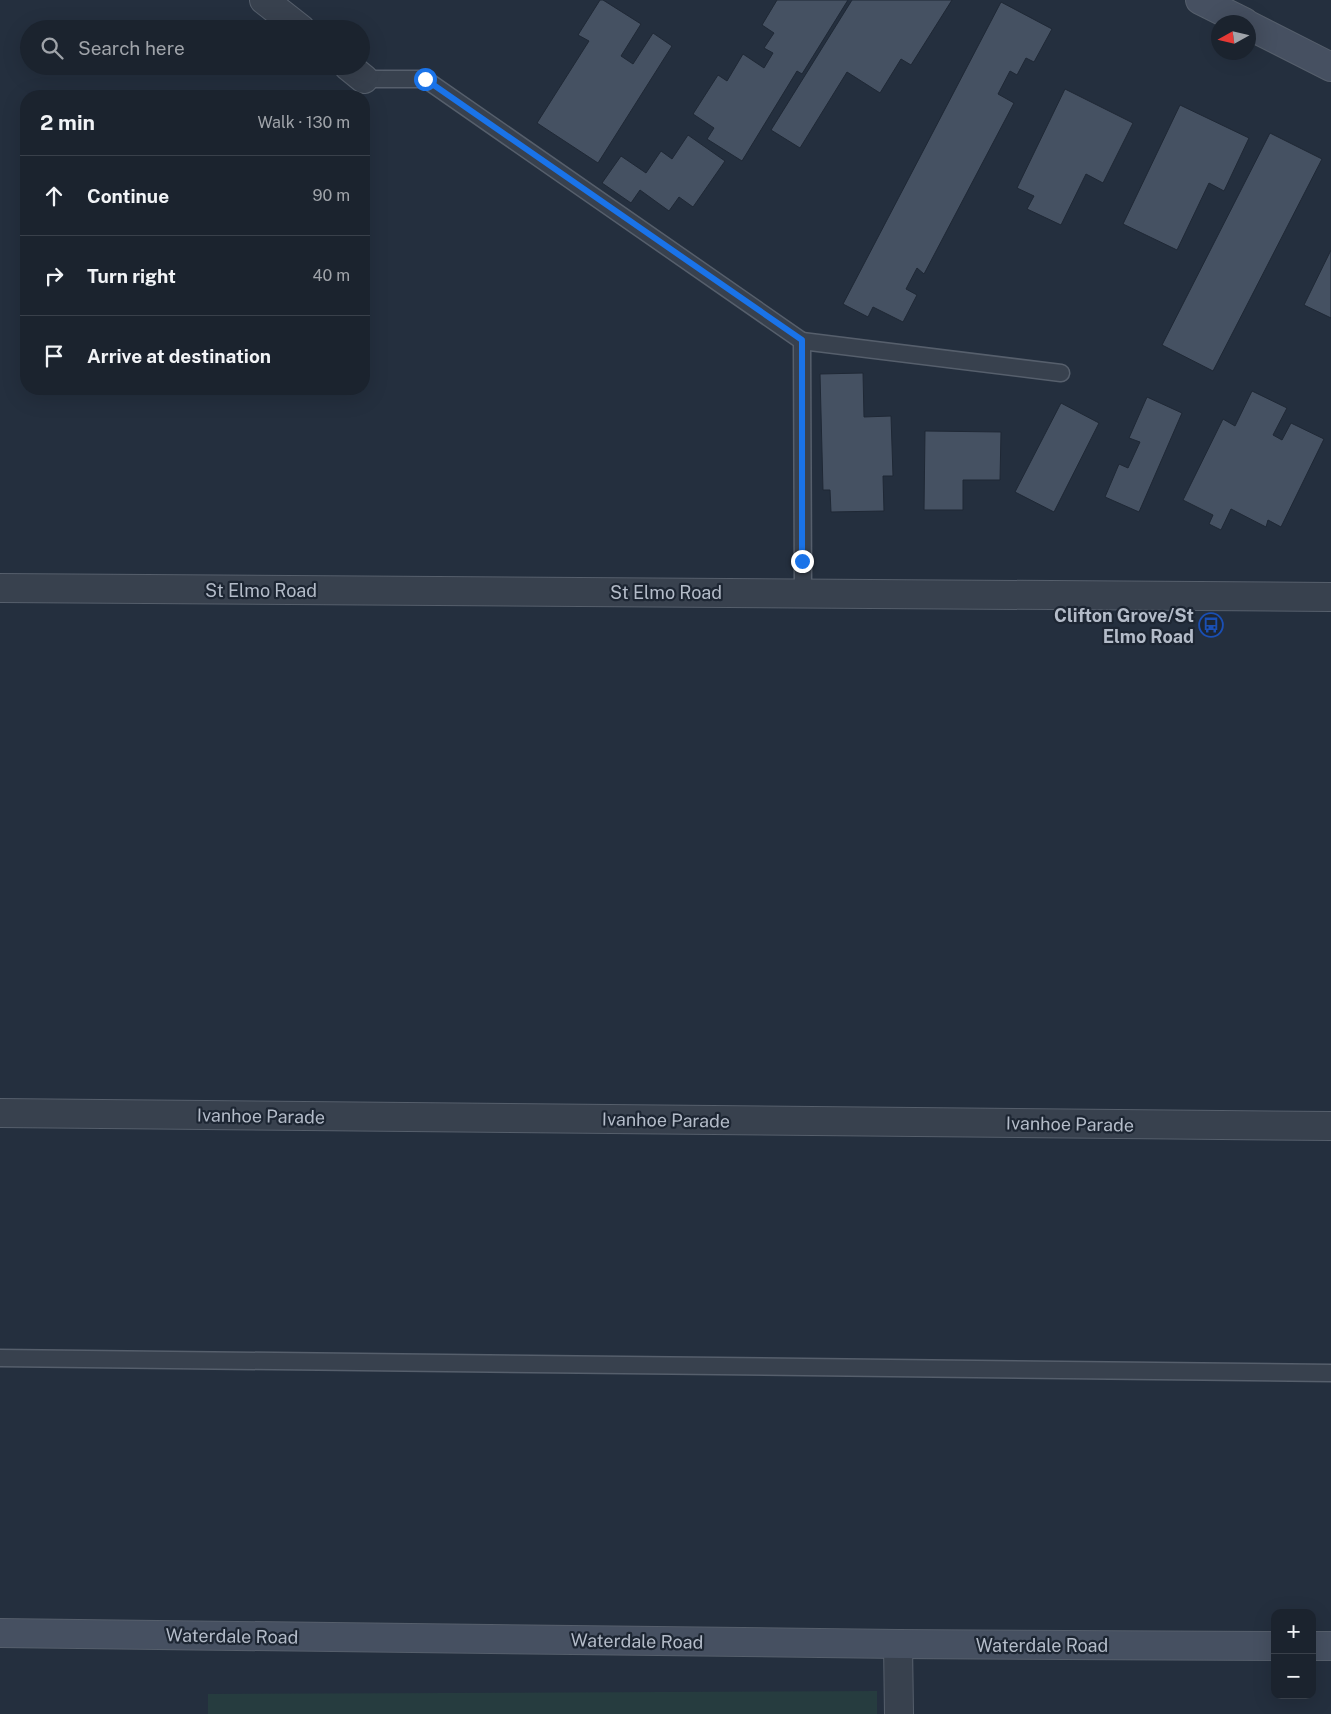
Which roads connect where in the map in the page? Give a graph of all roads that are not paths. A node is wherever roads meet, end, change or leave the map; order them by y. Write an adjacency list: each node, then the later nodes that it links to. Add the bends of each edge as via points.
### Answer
1 (264, 0): 4 (street)
2 (1200, 0): 3 (street)
3 (1230, 15)
4 (290, 20)
5 (1256, 29): 6 (street)
6 (1331, 67)
7 (370, 74): 8 (lane, via 425,79)
8 (802, 340): 9 (lane); 11 (lane)
9 (1061, 373)
10 (0, 588): 11 (street, St Elmo Road)
11 (803, 592): 12 (street, St Elmo Road)
12 (1331, 597)
13 (0, 1113): 14 (street, Ivanhoe Parade)
14 (1331, 1126)
15 (0, 1358): 16 (lane)
16 (1331, 1373)
17 (0, 1634): 18 (street, Waterdale Road)
18 (898, 1644): 19 (street, Waterdale Road); 22 (street)
19 (1271, 1646)
20 (1316, 1646): 21 (street)
21 (1331, 1646)
22 (898, 1714)

